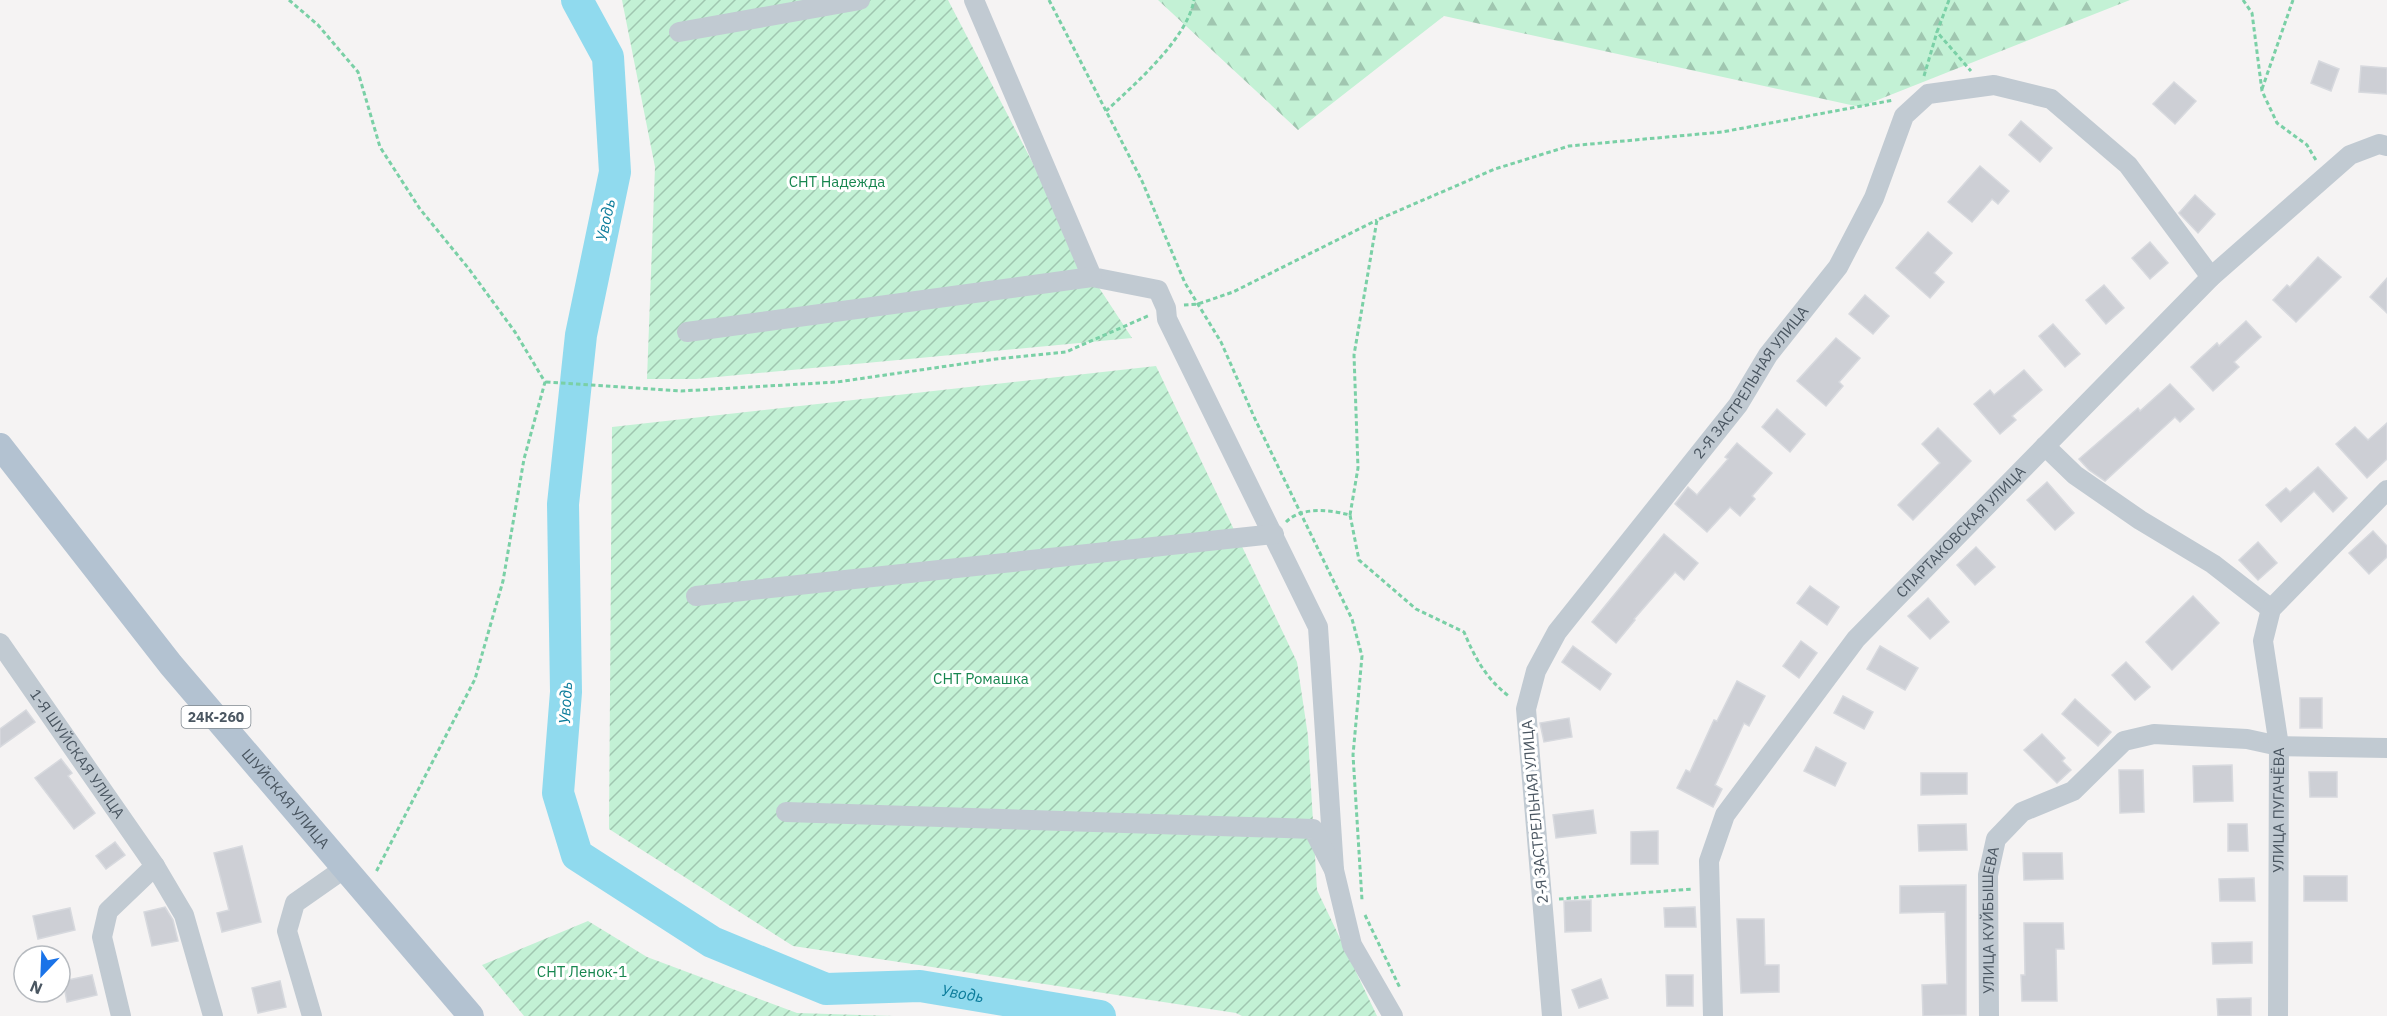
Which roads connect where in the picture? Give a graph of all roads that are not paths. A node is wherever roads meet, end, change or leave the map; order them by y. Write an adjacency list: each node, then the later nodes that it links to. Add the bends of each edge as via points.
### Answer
1 (861, 0): 3 (street)
2 (974, 0): 5 (street)
3 (679, 32)
4 (2383, 145): 6 (street, СПАРТАКОВСКАЯ УЛИЦА, via 2350,155)
5 (1092, 277): 7 (street); 11 (street, via 1158,290 1167,319)
6 (2211, 277): 9 (street, СПАРТАКОВСКАЯ УЛИЦА); 28 (street, 2-Я ЗАСТРЕЛЬНАЯ УЛИЦА, via 2128,165 2050,99 1994,85 1923,94 1904,116 1874,198 1838,267 1768,356 1738,405 1557,632 1536,671 1526,709)
7 (687, 332)
8 (0, 446): 19 (main road, ШУЙСКАЯ УЛИЦА / 24К-260, via 171,665)
9 (2045, 446): 13 (street, via 2075,475 2213,564); 29 (street, СПАРТАКОВСКАЯ УЛИЦА, via 1856,639 1725,815 1709,861)
10 (2387, 490): 13 (street)
11 (1274, 534): 12 (street); 20 (street, via 1318,627)
12 (696, 596)
13 (2271, 609): 15 (street, УЛИЦА ПУГАЧЁВА, via 2263,641)
14 (0, 643): 18 (street, 1-Я ШУЙСКАЯ УЛИЦА)
15 (2279, 746): 16 (street, УЛИЦА КУЙБЫШЕВА); 30 (street, УЛИЦА КУЙБЫШЕВА, via 2247,739 2154,734 2124,741 2073,791 2022,812 1996,839 1988,876); 31 (street, УЛИЦА ПУГАЧЁВА)
16 (2387, 748)
17 (786, 812): 20 (street, via 1313,829)
18 (155, 866): 22 (street, via 108,911 102,937); 23 (street, 1-Я ШУЙСКАЯ УЛИЦА, via 184,915)
19 (345, 868): 21 (main road, ШУЙСКАЯ УЛИЦА / 24К-260); 24 (street, via 295,903 287,931)
20 (1334, 870): 27 (street, via 1352,945)
21 (441, 980): 25 (street); 26 (main road, 24К-260)
22 (121, 1016)
23 (213, 1016)
24 (312, 1016)
25 (453, 1016)
26 (471, 1016)
27 (1393, 1016)
28 (1552, 1016)
29 (1713, 1016)
30 (1989, 1016)
31 (2278, 1016)

